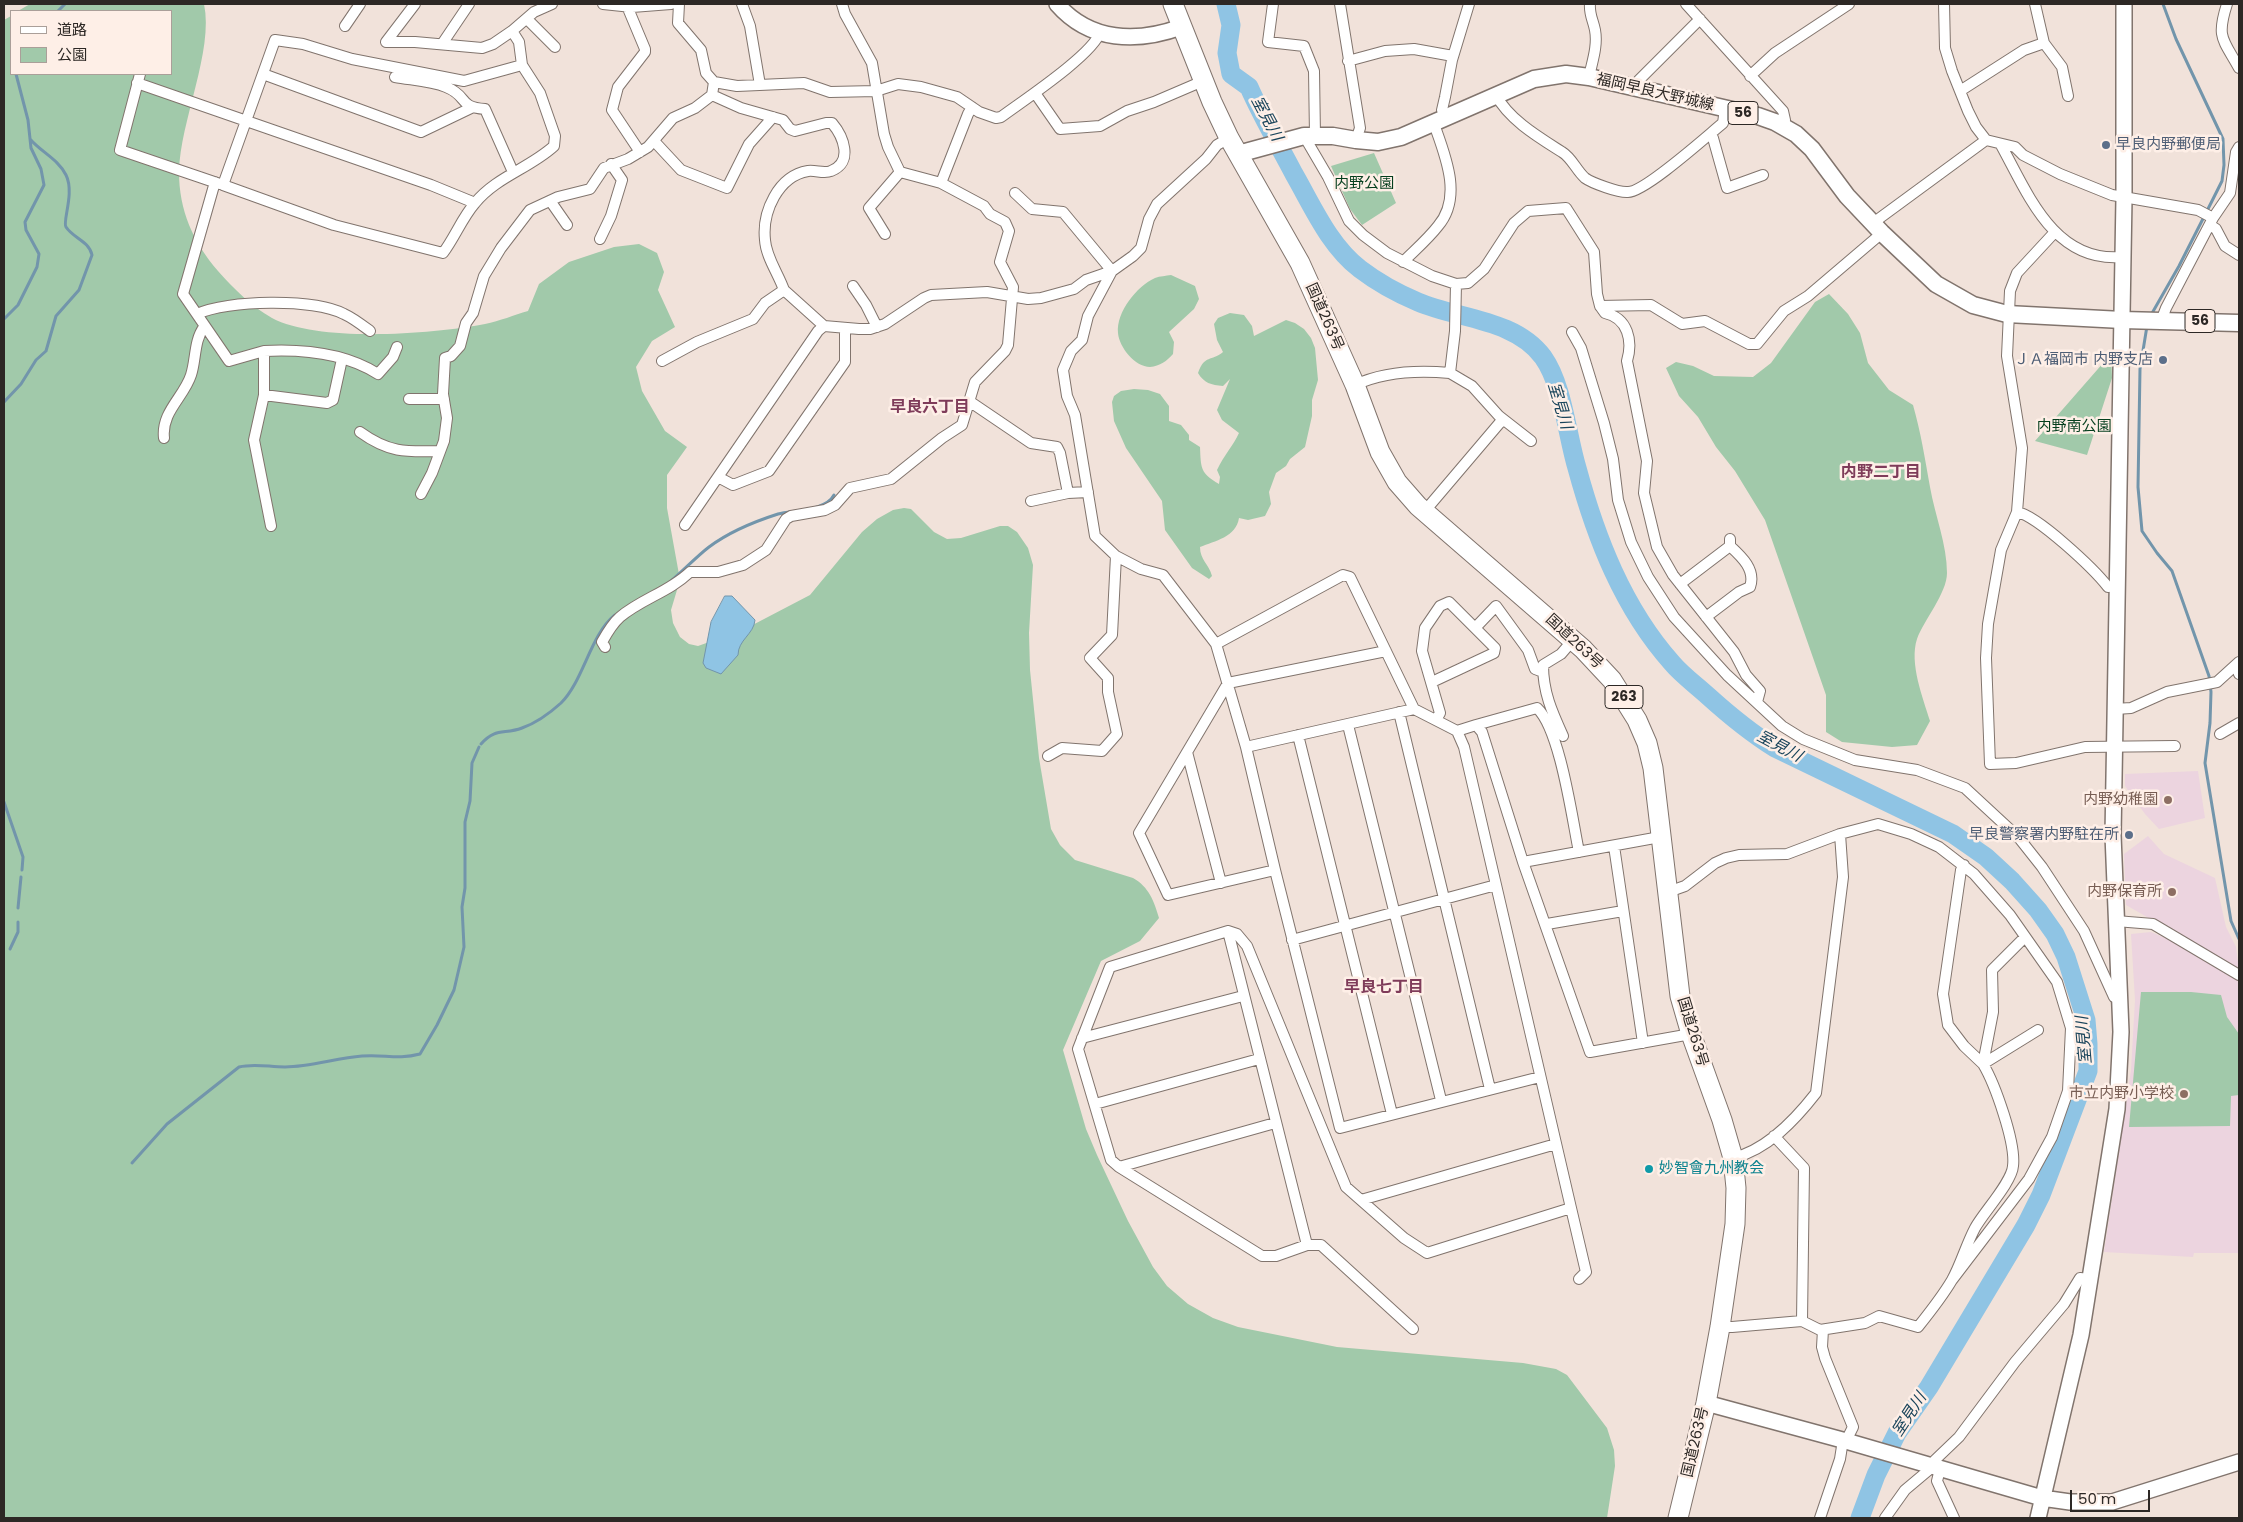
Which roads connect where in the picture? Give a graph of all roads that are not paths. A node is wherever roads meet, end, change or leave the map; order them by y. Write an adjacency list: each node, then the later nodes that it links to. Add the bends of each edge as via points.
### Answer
1 (360, 4): 25 (street)
2 (415, 4): 30 (street, via 386,42)
3 (469, 4): 30 (street)
4 (552, 4): 23 (street)
5 (604, 4): 22 (street)
6 (671, 4): 22 (street)
7 (679, 4): 42 (street, via 678,23 702,50 706,73)
8 (742, 4): 43 (street, via 750,26)
9 (842, 4): 45 (street, via 872,63)
10 (1057, 4): 28 (street, via 1078,23)
11 (1172, 4): 26 (highway, 国道263号 / 263)
12 (1273, 4): 59 (street, via 1268,42 1304,46 1314,71)
13 (1340, 4): 33 (street)
14 (1468, 4): 32 (street)
15 (1590, 4): 39 (street, via 1595,50)
16 (1686, 4): 24 (street)
17 (1944, 4): 46 (street, via 1946,48)
18 (2035, 4): 29 (street)
19 (2124, 4): 75 (street)
20 (2227, 4): 35 (street, via 2220,24 2221,36)
21 (1844, 5): 37 (street, via 1775,53)
22 (627, 6): 66 (street, via 645,52 618,87 612,110)
23 (531, 12): 27 (street); 31 (street)
24 (1700, 19): 37 (street); 44 (street, via 1639,80)
25 (345, 26)
26 (1181, 27): 28 (street, via 1154,36 1129,37); 41 (highway, 国道263号 / 263)
27 (512, 31): 30 (street, via 482,48); 34 (street, via 519,42)
28 (1100, 32): 47 (street, via 1095,43)
29 (2044, 43): 46 (street, via 2024,50); 50 (street, via 2062,67)
30 (442, 44)
31 (555, 47)
32 (1453, 56): 33 (street, via 1414,49 1385,51); 56 (street)
33 (1348, 61): 61 (street, via 1360,128)
34 (522, 65): 36 (street, via 464,81 275,40); 69 (street, via 540,93 555,136 554,146 546,153)
35 (2239, 68)
36 (263, 74): 52 (street, via 421,132); 55 (street)
37 (1750, 76): 57 (street, via 1783,111)
38 (395, 77): 52 (street, via 445,86 460,94)
39 (1589, 77): 44 (main road, 福岡早良大野城線 / 56); 49 (main road, 福岡早良大野城線 / 56, via 1546,76)
40 (139, 79): 55 (street); 73 (street, via 120,150)
41 (1203, 81): 47 (street, via 1127,111 1100,126 1060,129); 60 (highway, 国道263号 / 263)
42 (714, 82): 43 (street); 48 (street)
43 (760, 85): 45 (street, via 804,83 830,92)
44 (1635, 88): 53 (main road, 福岡早良大野城線 / 56)
45 (876, 91): 51 (street, via 898,84 921,87 956,97); 70 (street, via 888,147)
46 (1960, 91): 62 (street, via 1976,127)
47 (1035, 93): 51 (street, via 1001,117 996,118)
48 (712, 95): 54 (street); 63 (street, via 695,108 673,118)
49 (1496, 95): 56 (main road, 福岡早良大野城線 / 56); 58 (street, via 1514,116 1565,154 1586,178 1614,190 1628,192 1657,178)
50 (2068, 96)
51 (972, 107): 72 (street)
52 (471, 108): 69 (street, via 485,110)
53 (1725, 109): 57 (main road, 福岡早良大野城線 / 56, via 1758,116); 58 (street, via 1723,123)
54 (773, 117): 63 (street, via 748,144 726,188 681,170); 90 (street, via 783,120 795,131 832,123 840,133 845,149 843,161 834,170 792,177 773,196 764,237 766,250)
55 (246, 121): 73 (street); 77 (street)
56 (1441, 121): 61 (main road, 福岡早良大野城線 / 56, via 1401,137 1378,142); 86 (street, via 1450,204 1440,225)
57 (1784, 127): 80 (main road, 福岡早良大野城線 / 56, via 1812,149 1846,196)
58 (1710, 134): 71 (street, via 1714,138 1727,188)
59 (1310, 136): 61 (main road, 福岡早良大野城線 / 56); 67 (main road, 56); 86 (street, via 1349,221 1387,253)
60 (1229, 138): 67 (highway, 国道263号 / 263); 87 (street, via 1217,145 1157,204 1140,248)
61 (1356, 140)
62 (1986, 140): 64 (street); 80 (street)
63 (654, 141): 66 (street)
64 (2001, 145): 75 (street, via 2015,148 2023,155 2094,189); 81 (street, via 2039,213)
65 (2239, 148): 78 (street, via 2230,192)
66 (640, 152): 68 (street)
67 (1238, 154): 109 (highway, 国道263号 / 263, via 1300,263)
68 (611, 164): 76 (street, via 604,168 590,189 558,197); 83 (street, via 622,180)
69 (513, 172): 77 (street)
70 (900, 172): 72 (street); 82 (street, via 869,208)
71 (1763, 175)
72 (942, 183): 91 (street, via 984,206 990,214 1005,222 1009,230 1000,262 1013,287)
73 (219, 184): 77 (street, via 334,225 443,253); 93 (street, via 182,294)
74 (1015, 193): 87 (street, via 1032,209 1063,212)
75 (2124, 198): 78 (street, via 2198,210); 85 (street)
76 (551, 202): 79 (street); 112 (street, via 530,210 484,276 460,346 445,358)
77 (475, 203)
78 (2212, 222): 84 (street, via 2226,246); 96 (street)
79 (567, 225)
80 (1878, 228): 92 (street, via 1808,296 1784,311 1757,344 1749,344 1705,321 1682,324 1651,305); 94 (main road, 福岡早良大野城線 / 56, via 1936,284 1973,305)
81 (2054, 233): 85 (street, via 2079,250 2112,258); 94 (street, via 2017,273 2010,291)
82 (885, 234)
83 (600, 239)
84 (2239, 255)
85 (2122, 257): 95 (street)
86 (1403, 262): 88 (street)
87 (1112, 271): 91 (street, via 1086,280 1074,289 1041,298); 120 (street, via 1088,316 1082,340 1071,352 1063,370 1067,396 1075,415)
88 (1456, 284): 92 (street, via 1468,283 1484,269 1514,223 1528,211 1566,208 1594,252); 108 (street)
89 (853, 286): 100 (street)
90 (784, 290): 98 (street); 107 (street, via 765,303 752,319)
91 (1012, 297): 100 (street, via 986,292 931,295); 113 (street, via 1005,351 975,382)
92 (1600, 306): 129 (street, via 1604,313 1615,315 1627,330 1631,347 1627,362 1647,461 1644,492 1650,521 1657,547)
93 (197, 314): 99 (street); 102 (street, via 231,305 320,305 344,313)
94 (2008, 314): 95 (main road, 福岡早良大野城線 / 56); 125 (street, via 2007,356 2022,448)
95 (2122, 320): 96 (main road, 56); 130 (street)
96 (2161, 322): 97 (main road, 56)
97 (2239, 323)
98 (824, 326): 101 (street); 119 (street)
99 (204, 327): 105 (street, via 229,361); 116 (street, via 191,375 163,427)
100 (877, 327): 101 (street)
101 (845, 328): 119 (street, via 844,362 769,471 733,486)
102 (370, 331)
103 (1572, 332): 141 (street, via 1581,348 1602,415 1613,459 1618,500 1631,542 1648,577 1674,617 1727,675)
104 (397, 346): 106 (street, via 394,357 378,374 360,363)
105 (264, 351): 106 (street, via 287,350); 110 (street)
106 (342, 359): 110 (street, via 333,400 328,403)
107 (662, 361)
108 (1450, 373): 109 (street, via 1409,371 1368,378); 114 (street, via 1472,386)
109 (1355, 385): 124 (highway, 国道263号 / 263, via 1380,452 1397,482)
110 (264, 395): 127 (street, via 254,440)
111 (409, 399): 112 (street)
112 (444, 399): 118 (street, via 448,418)
113 (969, 401): 121 (street, via 1031,443 1057,447); 135 (street, via 962,425 890,479 850,488 825,510 791,516 766,550 743,565 718,572 690,572 676,584 621,616 602,642)
114 (1503, 420): 117 (street); 124 (street)
115 (360, 432): 118 (street, via 387,448)
116 (164, 438)
117 (1531, 441)
118 (440, 451): 122 (street)
119 (718, 477): 126 (street)
120 (1088, 492): 121 (street); 128 (street, via 1095,536)
121 (1068, 493): 123 (street)
122 (421, 494)
123 (1031, 501)
124 (1424, 512): 133 (highway, 国道263号 / 263)
125 (2017, 512): 130 (street, via 2038,521 2099,575 2108,587); 153 (street, via 2001,550 1988,624 1990,764 2016,763 2085,747)
126 (685, 525)
127 (271, 526)
128 (1116, 556): 134 (street, via 1141,569 1163,575); 157 (street, via 1112,635 1090,658 1108,678 1117,734 1102,751 1062,748)
129 (1680, 584): 131 (street); 131 (street, via 1730,542 1746,560 1752,581 1750,587)
130 (2118, 586): 143 (street)
131 (1706, 617): 141 (street, via 1760,691)
132 (1476, 628): 138 (street, via 1496,606 1528,650 1535,669); 139 (street, via 1495,648 1494,653); 139 (street, via 1448,602 1440,606 1425,628 1422,651)
133 (1573, 640): 138 (street, via 1561,654 1544,665); 159 (highway, 国道263号 / 263, via 1612,680 1637,720 1653,768)
134 (1216, 644): 136 (street, via 1343,575 1350,577); 140 (street)
135 (605, 647)
136 (1386, 651): 140 (street); 142 (street)
137 (2238, 667): 143 (street, via 2217,682 2167,692 2132,708)
138 (1543, 672): 152 (street, via 1549,705)
139 (1432, 682): 145 (street, via 1440,713)
140 (1228, 683): 155 (street); 156 (street)
141 (1757, 702): 179 (street, via 1782,726 1802,739 1855,760 1917,770 1965,788 2019,838 2042,867 2084,931 2114,997)
142 (1414, 709): 144 (street); 145 (street)
143 (2115, 709): 153 (street)
144 (1399, 712): 147 (street); 168 (street)
145 (1436, 720): 149 (street)
146 (2239, 723): 150 (street)
147 (1348, 724): 151 (street); 170 (street)
148 (1476, 725): 149 (street); 161 (street, via 1537,708 1544,715 1556,742); 162 (street, via 1482,732)
149 (1457, 731): 166 (street, via 1464,747)
150 (2220, 734)
151 (1298, 736): 155 (street); 173 (street)
152 (1563, 736)
153 (2114, 746): 154 (street); 171 (street)
154 (2175, 746)
155 (1246, 747): 164 (street)
156 (1187, 752): 165 (street); 165 (street, via 1139,833 1168,895)
157 (1048, 756)
158 (1840, 834): 163 (street, via 1878,824 1912,834 1939,847); 167 (street, via 1787,854 1739,854 1726,858 1685,886); 194 (street, via 1843,877 1816,1093 1798,1117)
159 (1660, 837): 160 (street); 167 (highway, 国道263号 / 263)
160 (1614, 846): 161 (street); 169 (street)
161 (1579, 852): 162 (street)
162 (1523, 862): 172 (street)
163 (1964, 865): 175 (street, via 2010,915); 185 (street, via 1943,994 1948,1025)
164 (1275, 870): 165 (street); 176 (street)
165 (1221, 883)
166 (1496, 885): 168 (street); 186 (street)
167 (1668, 892): 181 (highway, 国道263号 / 263, via 1680,996)
168 (1444, 899): 170 (street); 187 (street)
169 (1623, 910): 172 (street); 183 (street)
170 (1395, 913): 173 (street); 188 (street)
171 (2116, 920): 177 (street, via 2153,924); 179 (street)
172 (1546, 924): 183 (street, via 1590,1052)
173 (1346, 926): 176 (street); 190 (street)
174 (1228, 931): 178 (street); 182 (street, via 1110,967); 193 (street, via 1237,934 1247,946)
175 (2024, 938): 185 (street, via 1992,970 1993,1012); 203 (street, via 2057,982 2071,1028 2068,1091 2052,1137 2029,1179)
176 (1292, 940): 192 (street)
177 (2238, 974)
178 (1244, 996): 182 (street); 184 (street)
179 (2121, 999): 202 (street, via 2117,1109)
180 (2038, 1030): 185 (street)
181 (1690, 1034): 183 (street); 196 (highway, 国道263号 / 263)
182 (1082, 1038): 189 (street, via 1078,1049)
183 (1643, 1043)
184 (1258, 1059): 189 (street); 191 (street)
185 (1983, 1064): 203 (street, via 1991,1078 2011,1142 2014,1168 1975,1227)
186 (1540, 1076): 187 (street); 195 (street)
187 (1490, 1089): 188 (street)
188 (1441, 1100): 190 (street)
189 (1095, 1104): 197 (street, via 1111,1160)
190 (1392, 1114): 192 (street)
191 (1275, 1123): 197 (street); 200 (street)
192 (1340, 1128): 193 (street)
193 (1326, 1133): 198 (street, via 1346,1187)
194 (1774, 1136): 196 (street, via 1749,1154); 204 (street, via 1804,1168)
195 (1556, 1144): 198 (street); 199 (street)
196 (1734, 1158): 205 (highway, 国道263号 / 263, via 1735,1224)
197 (1118, 1167): 200 (street, via 1262,1256 1276,1256)
198 (1361, 1200): 199 (street, via 1404,1238 1427,1253)
199 (1571, 1208): 201 (street, via 1586,1272)
200 (1307, 1245): 206 (street, via 1321,1246)
201 (1579, 1279)
202 (2089, 1279): 211 (street, via 2080,1278 2064,1304 1959,1437 1935,1460); 212 (street, via 2073,1376)
203 (1952, 1280): 207 (street, via 1918,1327 1879,1316 1865,1323)
204 (1802, 1321): 205 (street); 207 (street)
205 (1720, 1327): 208 (highway, 国道263号 / 263)
206 (1413, 1328)
207 (1823, 1330): 209 (street, via 1825,1358 1853,1427)
208 (1706, 1404): 209 (street); 213 (highway, 国道263号 / 263)
209 (1845, 1440): 211 (street); 214 (street)
210 (2239, 1462): 212 (street, via 2112,1502)
211 (1935, 1468): 212 (street); 215 (street, via 1905,1490); 216 (street, via 1937,1481)
212 (2042, 1498): 217 (street)
213 (1678, 1518)
214 (1820, 1518)
215 (1884, 1518)
216 (1954, 1518)
217 (2038, 1518)

